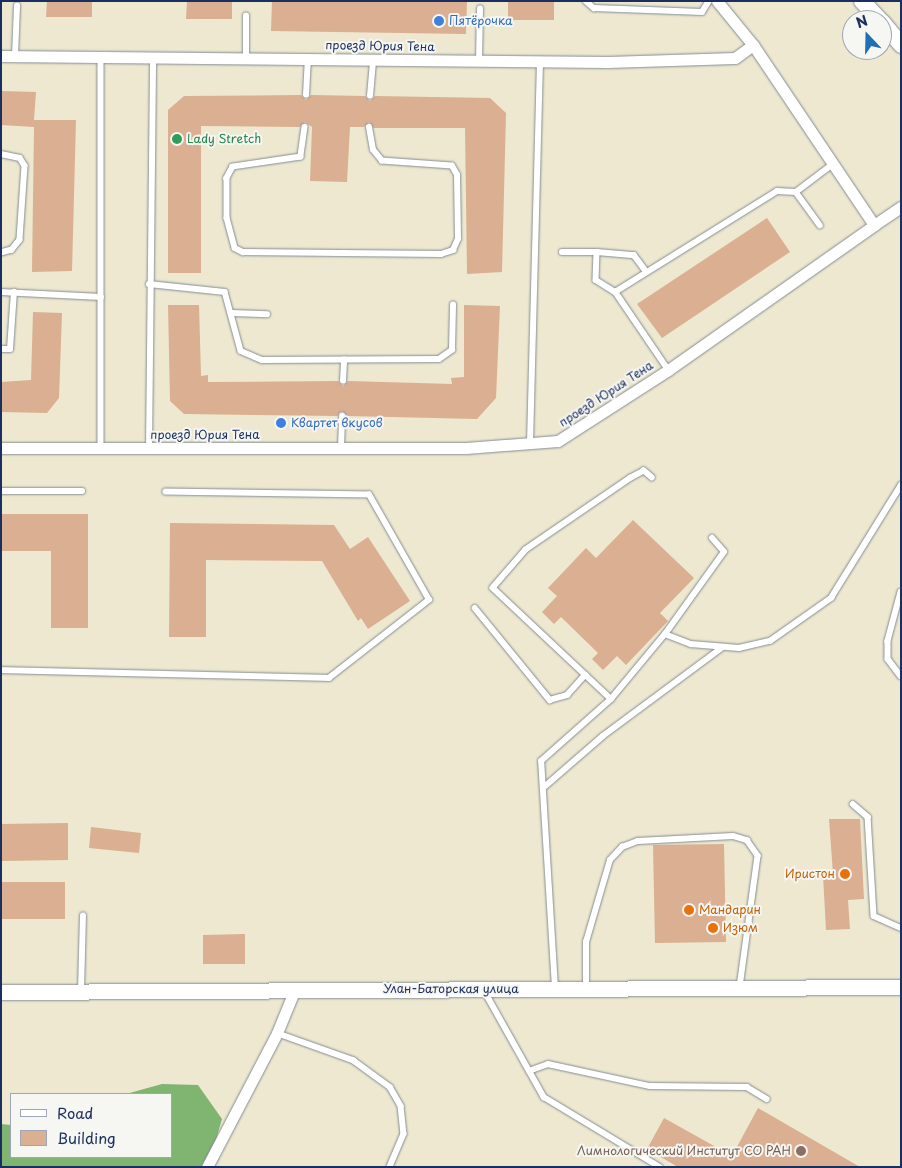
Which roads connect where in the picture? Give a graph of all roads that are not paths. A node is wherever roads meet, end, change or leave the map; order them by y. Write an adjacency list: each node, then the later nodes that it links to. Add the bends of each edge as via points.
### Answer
1 (586, 1): 2 (lane, via 594,8 702,12)
2 (709, 1)
3 (717, 1): 8 (street)
4 (17, 6): 11 (lane)
5 (480, 9): 17 (lane)
6 (246, 16): 14 (lane)
7 (892, 34): 9 (main road)
8 (753, 45): 18 (street, проезд Юрия Тена, via 735,58); 24 (street)
9 (901, 45)
10 (1, 56): 11 (street, проезд Юрия Тена)
11 (15, 56): 13 (street, проезд Юрия Тена)
12 (153, 57): 13 (street, проезд Юрия Тена); 14 (street, проезд Юрия Тена); 33 (lane)
13 (101, 58): 37 (lane)
14 (246, 58): 15 (street, проезд Юрия Тена)
15 (308, 58): 16 (street, проезд Юрия Тена); 19 (lane)
16 (373, 60): 17 (street, проезд Юрия Тена); 20 (lane)
17 (479, 61): 18 (street, проезд Юрия Тена)
18 (540, 61): 46 (lane)
19 (306, 95)
20 (370, 96)
21 (305, 127): 22 (lane, via 301,157 233,167 227,178 228,218 235,248 243,252 441,254 453,250 458,239 457,175 452,166 382,160 373,150)
22 (369, 128)
23 (1, 154): 31 (lane, via 20,158 25,166 24,222 20,240 12,250)
24 (833, 164): 25 (lane); 28 (street)
25 (796, 192): 27 (lane); 32 (lane, via 777,191)
26 (901, 207): 28 (street, проезд Юрия Тена)
27 (820, 225)
28 (874, 225): 43 (street, проезд Юрия Тена)
29 (562, 252): 30 (lane)
30 (598, 252): 32 (lane, via 634,255); 36 (lane, via 596,280)
31 (1, 253)
32 (647, 272): 36 (lane)
33 (149, 284): 39 (lane, via 212,288 225,292); 50 (lane)
34 (1, 292): 35 (lane)
35 (14, 292): 37 (lane); 41 (lane, via 10,349)
36 (615, 292): 43 (lane)
37 (101, 297): 49 (lane)
38 (453, 306): 42 (lane, via 452,350 439,359)
39 (232, 313): 40 (lane); 42 (lane, via 241,350 262,360)
40 (267, 314)
41 (1, 349)
42 (344, 360): 44 (lane)
43 (668, 370): 46 (street, проезд Юрия Тена, via 558,441)
44 (343, 381)
45 (342, 416): 48 (lane)
46 (530, 445): 48 (street, проезд Юрия Тена)
47 (1, 448): 49 (street, проезд Юрия Тена)
48 (341, 448): 50 (street, проезд Юрия Тена)
49 (102, 449): 50 (street, проезд Юрия Тена)
50 (149, 449)
51 (652, 478): 62 (lane, via 644,471 630,478 566,522 526,550 493,588)
52 (901, 485): 60 (lane, via 831,598 770,640)
53 (1, 491): 54 (lane)
54 (82, 491)
55 (166, 492): 61 (lane, via 370,495 429,600 330,678)
56 (712, 538): 59 (lane, via 724,552)
57 (901, 592): 63 (lane, via 888,641 888,659)
58 (475, 608): 62 (lane, via 550,700 567,695)
59 (665, 634): 60 (lane, via 691,644); 64 (lane)
60 (724, 647): 65 (lane, via 603,736)
61 (1, 670)
62 (585, 676): 64 (lane)
63 (901, 676)
64 (611, 699): 65 (lane, via 541,761)
65 (542, 788): 72 (lane)
66 (852, 804): 68 (lane, via 868,817 874,916)
67 (82, 916): 75 (lane)
68 (901, 928)
69 (740, 987): 70 (street, Улан-Баторская улица); 73 (street, Улан-Баторская улица); 73 (lane, via 758,856 747,840 733,836 638,840 622,847 610,860 586,942)
70 (901, 987)
71 (483, 988): 72 (street, Улан-Баторская улица); 74 (street, Улан-Баторская улица); 78 (lane)
72 (555, 988): 73 (street, Улан-Баторская улица)
73 (586, 988)
74 (295, 989): 75 (street, Улан-Баторская улица); 77 (street)
75 (81, 991): 76 (street, Улан-Баторская улица)
76 (1, 992)
77 (277, 1033): 80 (street); 81 (lane, via 353,1060 390,1087 401,1106 404,1134)
78 (529, 1070): 79 (lane, via 548,1064 650,1086 747,1087); 82 (lane, via 544,1097)
79 (767, 1099)
80 (207, 1167)
81 (390, 1167)
82 (660, 1167)

